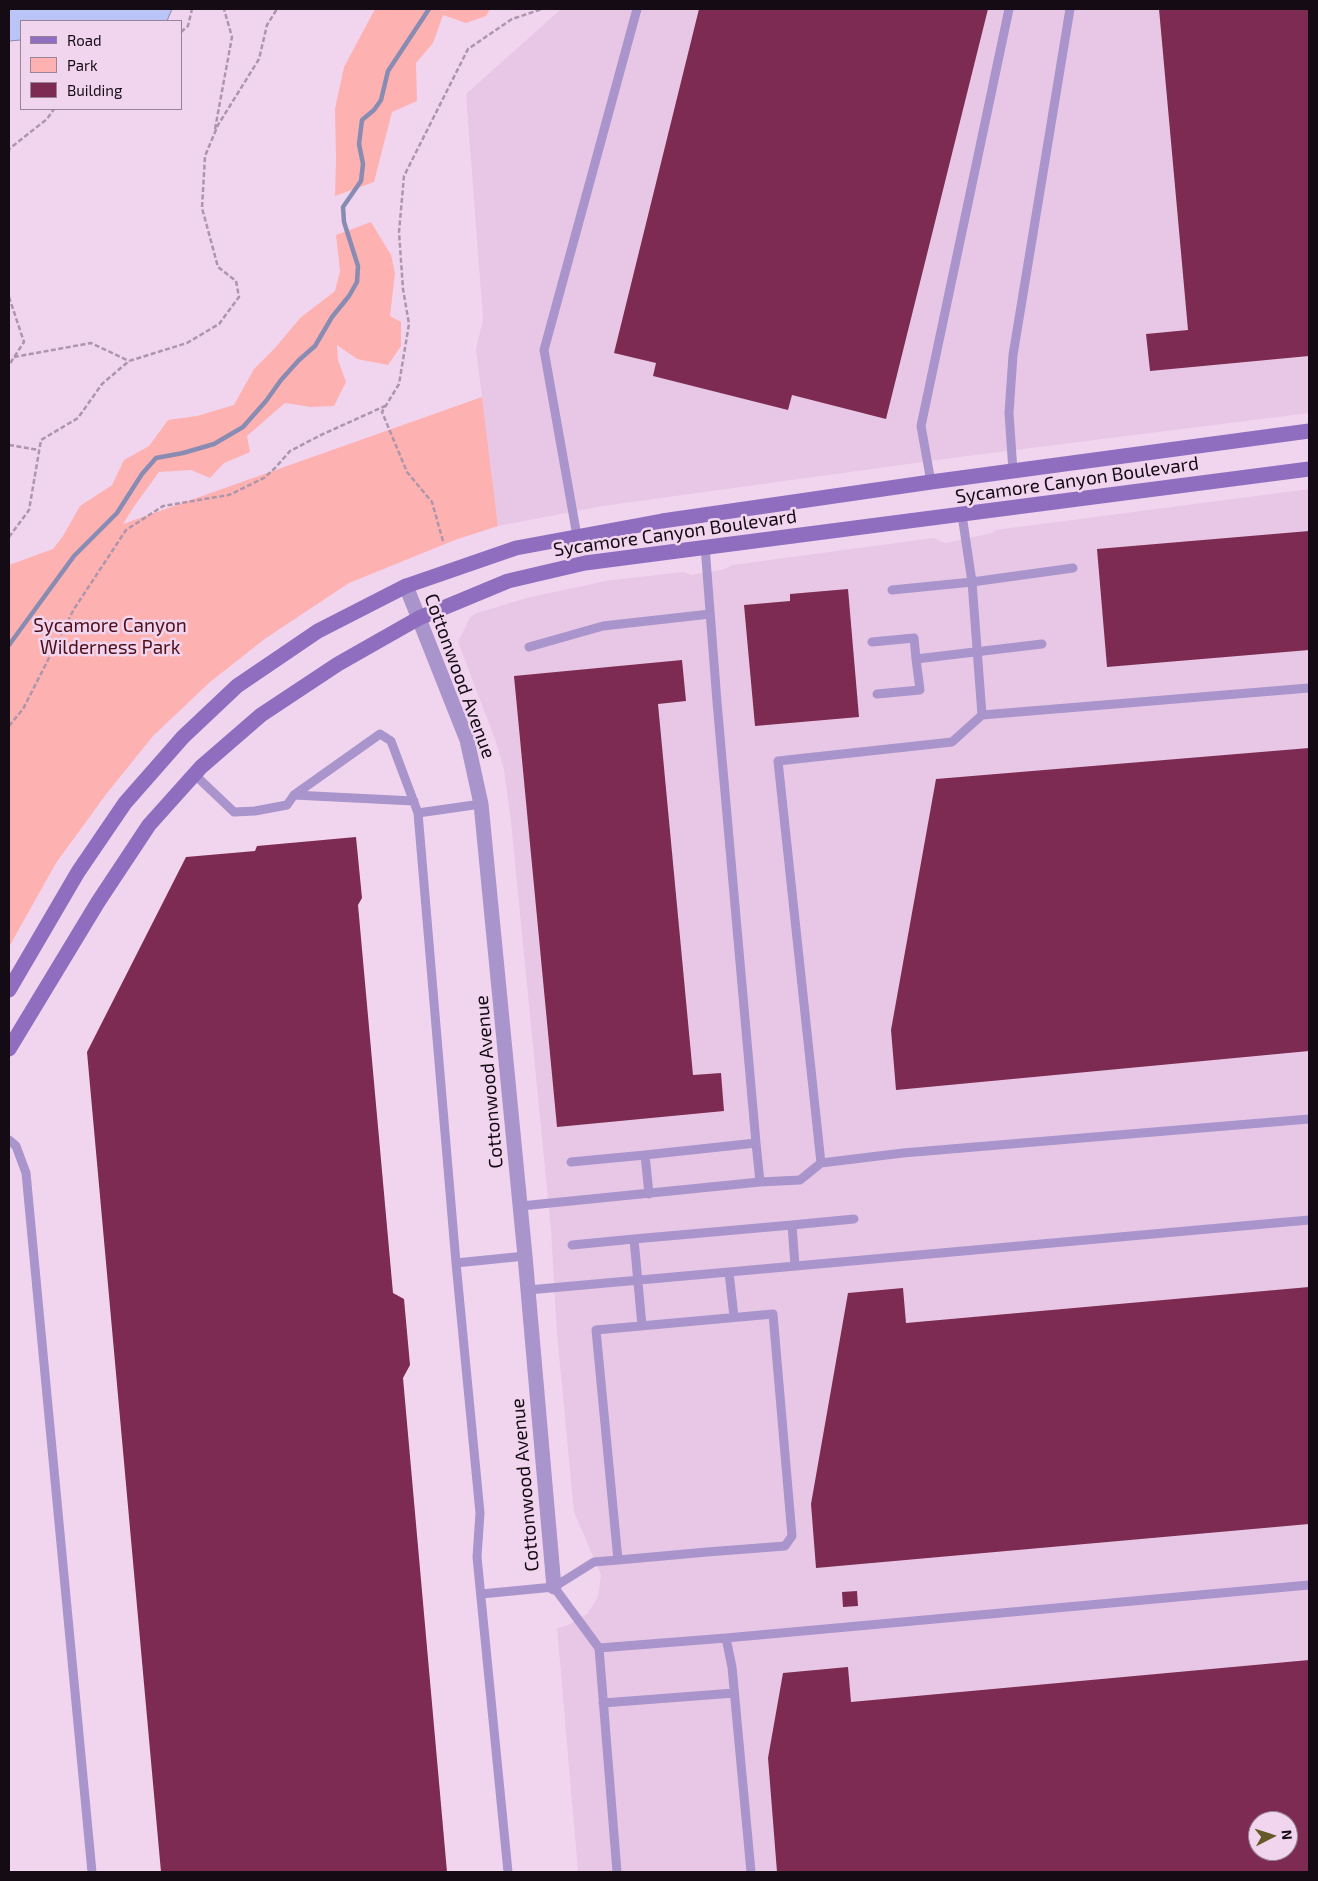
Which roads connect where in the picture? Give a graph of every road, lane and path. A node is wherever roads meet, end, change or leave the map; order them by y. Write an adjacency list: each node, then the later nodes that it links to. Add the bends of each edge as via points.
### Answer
1 (192, 9): 8 (path, via 188,26)
2 (224, 9): 10 (path, via 232,37)
3 (277, 9): 10 (path, via 267,25 259,60)
4 (542, 9): 16 (path, via 512,19 468,49 404,176 399,232 409,324 399,384)
5 (637, 9): 24 (lane, via 544,350)
6 (1009, 9): 22 (lane, via 921,426)
7 (1070, 9): 21 (lane, via 1013,356 1009,413)
8 (182, 31)
9 (53, 110): 11 (path)
10 (214, 134): 14 (path, via 204,156 202,208 218,267 236,281 239,297 219,324 187,343)
11 (9, 152)
12 (9, 297): 13 (path, via 24,342)
13 (14, 357): 14 (path, via 91,343); 15 (path)
14 (129, 361): 19 (path, via 102,384 78,418 41,440)
15 (9, 365)
16 (386, 406): 26 (path, via 382,412 407,472 432,502); 42 (path, via 320,434 290,451 264,478 229,494 163,506 126,530 74,609 23,708)
17 (1309, 431): 21 (main road, Sycamore Canyon Boulevard)
18 (9, 445): 19 (path)
19 (39, 450): 25 (path, via 29,510)
20 (1309, 469): 23 (main road, Sycamore Canyon Boulevard)
21 (1013, 471): 22 (main road, Sycamore Canyon Boulevard)
22 (931, 482): 24 (main road, Sycamore Canyon Boulevard)
23 (962, 515): 27 (main road, Sycamore Canyon Boulevard); 29 (lane)
24 (577, 536): 30 (main road, Sycamore Canyon Boulevard, via 516,548)
25 (9, 537)
26 (443, 541)
27 (705, 546): 32 (lane); 33 (main road, Sycamore Canyon Boulevard, via 585,563 508,581)
28 (1073, 568): 29 (lane)
29 (972, 582): 31 (lane); 37 (lane)
30 (406, 586): 33 (street, Cottonwood Avenue); 48 (main road, Sycamore Canyon Boulevard, via 318,631 237,686 183,737 125,803 78,872)
31 (892, 590)
32 (710, 614): 36 (lane, via 603,626); 52 (lane)
33 (419, 618): 43 (main road, Sycamore Canyon Boulevard, via 338,664 261,715); 46 (street, Cottonwood Avenue, via 467,740)
34 (872, 642): 38 (lane, via 914,638)
35 (1042, 644): 37 (lane)
36 (529, 647)
37 (977, 652): 38 (lane); 41 (lane)
38 (916, 659): 40 (lane, via 920,690)
39 (1309, 688): 41 (lane)
40 (877, 694)
41 (982, 715): 55 (lane, via 952,742 778,761)
42 (9, 726)
43 (194, 774): 44 (lane, via 234,812 287,805); 49 (main road, Sycamore Canyon Boulevard, via 149,826 98,902)
44 (294, 795): 45 (lane); 45 (lane, via 380,734 391,741)
45 (414, 801): 47 (lane)
46 (481, 804): 47 (lane); 58 (street, Cottonwood Avenue)
47 (418, 814): 65 (lane)
48 (9, 990)
49 (9, 1049)
50 (1309, 1119): 55 (lane, via 903,1153)
51 (9, 1140): 80 (lane, via 16,1146 26,1173)
52 (756, 1143): 53 (lane); 56 (lane)
53 (645, 1155): 54 (lane); 57 (lane)
54 (572, 1162)
55 (820, 1163): 56 (lane, via 800,1180)
56 (760, 1182): 57 (lane)
57 (649, 1194): 58 (lane)
58 (520, 1206): 64 (street, Cottonwood Avenue)
59 (854, 1219): 61 (lane)
60 (1309, 1220): 66 (lane)
61 (792, 1225): 62 (lane); 66 (lane)
62 (634, 1240): 63 (lane); 68 (lane)
63 (572, 1245)
64 (525, 1256): 65 (lane); 69 (street, Cottonwood Avenue)
65 (456, 1263): 75 (lane, via 480,1513 477,1558)
66 (795, 1266): 67 (lane)
67 (729, 1272): 68 (lane); 70 (lane)
68 (637, 1280): 69 (lane); 71 (lane)
69 (528, 1290): 74 (street, Cottonwood Avenue)
70 (734, 1317): 71 (lane); 72 (lane, via 773,1314 792,1536 785,1546)
71 (642, 1326): 72 (lane, via 596,1330)
72 (618, 1560): 74 (lane, via 594,1562)
73 (1309, 1585): 76 (lane)
74 (554, 1587): 75 (lane); 77 (lane)
75 (481, 1594): 81 (lane)
76 (726, 1638): 77 (lane); 78 (lane)
77 (599, 1648): 79 (lane)
78 (734, 1693): 79 (lane); 83 (lane)
79 (603, 1703): 82 (lane)
80 (92, 1872)
81 (508, 1872)
82 (617, 1872)
83 (751, 1872)

